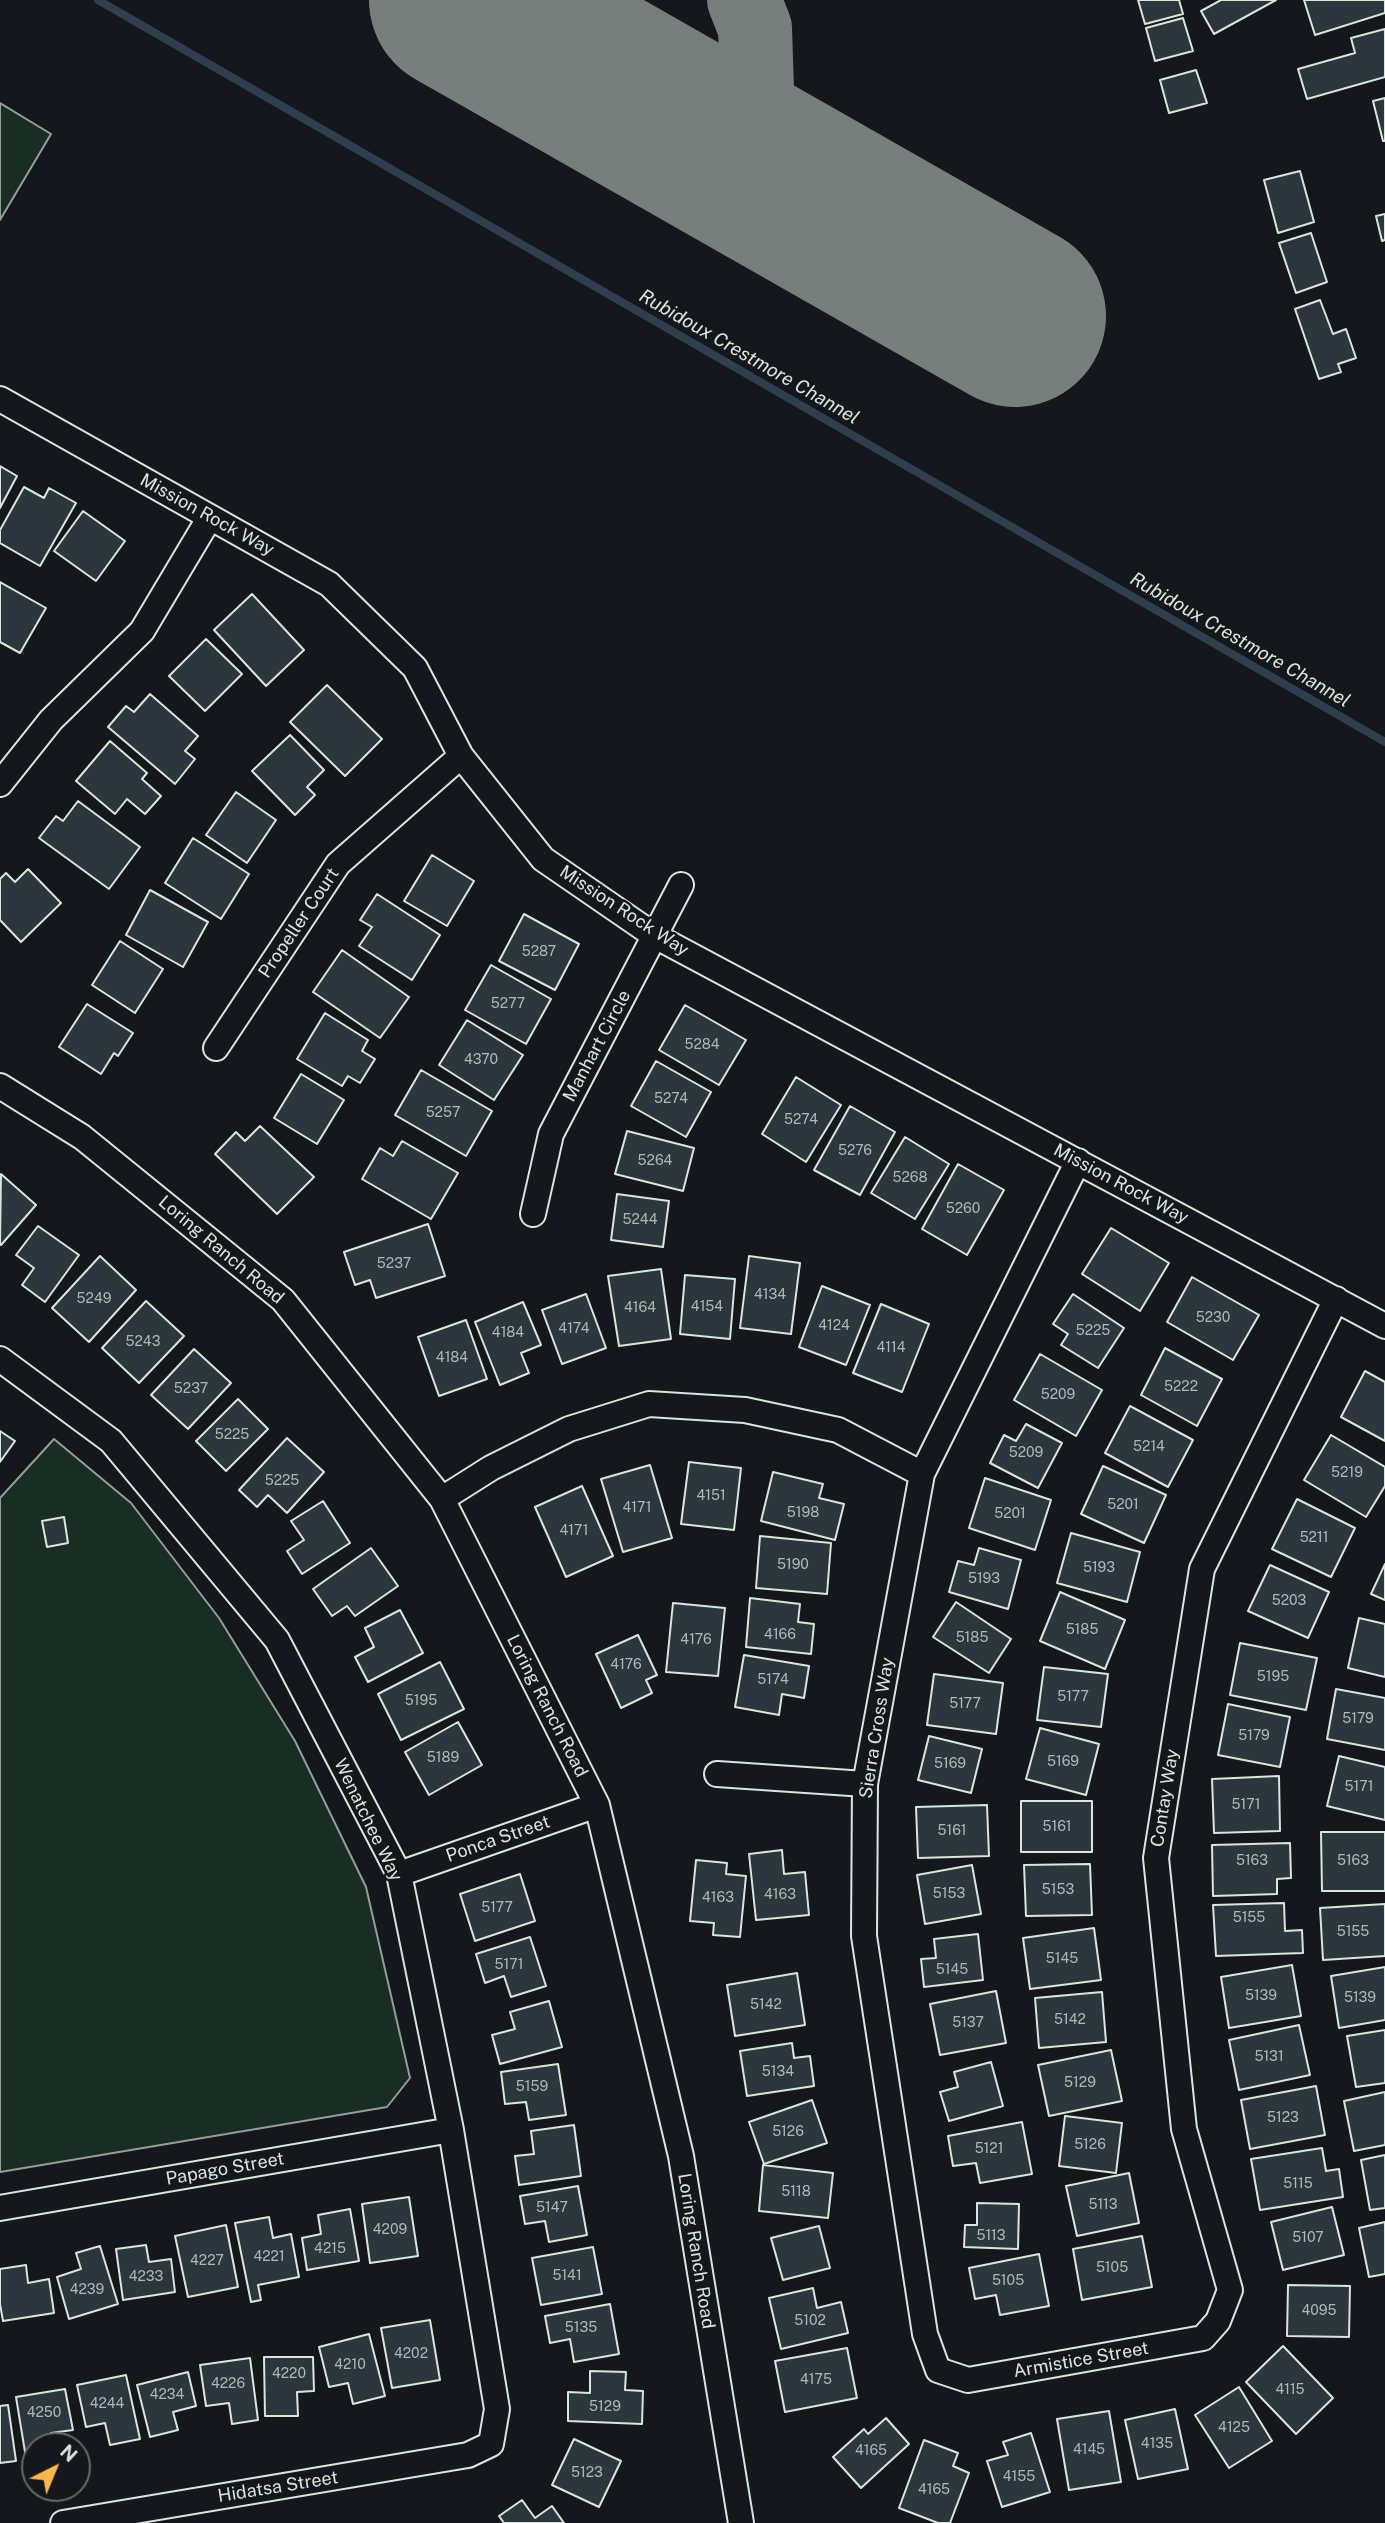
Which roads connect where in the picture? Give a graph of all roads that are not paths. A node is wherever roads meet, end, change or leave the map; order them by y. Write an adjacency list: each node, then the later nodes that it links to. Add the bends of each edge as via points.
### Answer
1 (0, 400): 2 (street, Mission Rock Way)
2 (210, 517): 3 (street, Mission Rock Way, via 330,584 415,668); 4 (street, via 142,631 51,719)
3 (461, 757): 6 (street, Mission Rock Way, via 543,859); 7 (street, Propeller Court, via 338,864)
4 (0, 784)
5 (681, 885): 6 (street, Manhart Circle)
6 (655, 936): 9 (street, Mission Rock Way); 10 (street, Manhart Circle, via 551,1134)
7 (216, 1048)
8 (0, 1086): 15 (street, Loring Ranch Road, via 82,1136 283,1300)
9 (1078, 1161): 11 (street, Mission Rock Way); 14 (street, Sierra Cross Way)
10 (533, 1214)
11 (1336, 1299): 12 (street, Mission Rock Way); 22 (street, Contay Way, via 1202,1569 1156,1858 1184,2129 1230,2290)
12 (1385, 1326)
13 (0, 1359): 19 (street, Wenatchee Way, via 111,1441 277,1640)
14 (922, 1474): 15 (street, via 838,1430 745,1410 649,1404 569,1429); 17 (street, Sierra Cross Way)
15 (442, 1499): 18 (street, Loring Ranch Road)
16 (717, 1774): 17 (street)
17 (865, 1784): 23 (street, Sierra Cross Way, via 864,1936 925,2334)
18 (597, 1805): 19 (street, Ponca Street); 26 (street, Loring Ranch Road, via 681,2156)
19 (398, 1874): 20 (street, Wenatchee Way)
20 (451, 2130): 21 (street, Papago Street); 24 (street, Wenatchee Way, via 497,2409)
21 (0, 2208)
22 (1218, 2321): 23 (street, Armistice Street, via 1203,2338 968,2380)
23 (938, 2370)
24 (491, 2444): 25 (street, Hidatsa Street, via 468,2455)
25 (63, 2523)
26 (741, 2523)

